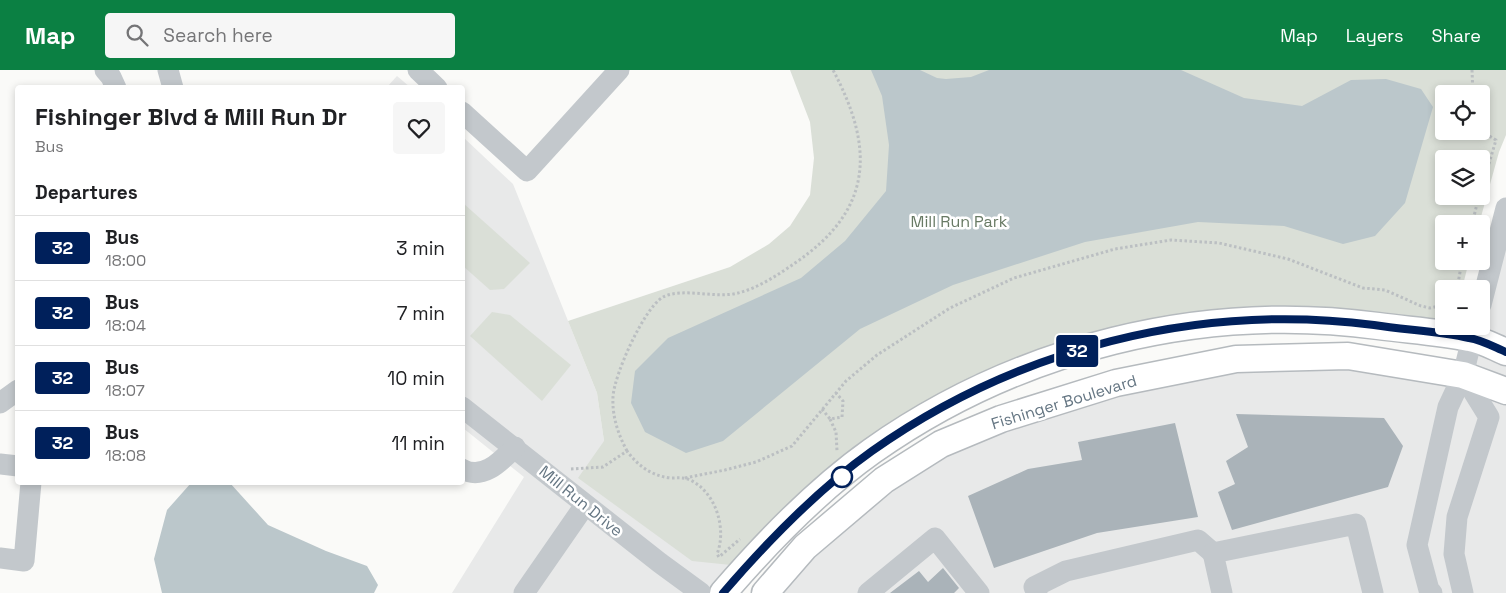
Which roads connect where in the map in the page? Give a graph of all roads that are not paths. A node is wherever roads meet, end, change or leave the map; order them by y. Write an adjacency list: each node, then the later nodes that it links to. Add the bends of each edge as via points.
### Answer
1 (105, 70): 5 (street)
2 (168, 70): 6 (street)
3 (418, 70): 7 (street)
4 (619, 70): 8 (street, via 527,171)
5 (115, 85)
6 (172, 85)
7 (434, 85)
8 (465, 115)
9 (1506, 208): 11 (street)
10 (1506, 262): 12 (street)
11 (1488, 280)
12 (1490, 288)
13 (1435, 329): 32 (main road, via 1348,322 1247,320 1183,327 1114,340 1052,359 984,385 871,452 779,530)
14 (1472, 335): 17 (street)
15 (1478, 335): 16 (main road)
16 (1506, 352)
17 (1463, 375): 18 (main road, Fishinger Boulevard); 33 (main road, Fishinger Boulevard, via 1348,356 1236,359 1116,382 1001,419 942,444 884,480 805,548); 39 (street, via 1448,407 1417,545); 40 (street, via 1490,418 1457,517 1454,554)
18 (1506, 390)
19 (15, 392): 20 (street)
20 (0, 403)
21 (465, 409): 22 (street, Mill Run Drive)
22 (515, 447): 25 (street, via 488,470 470,473); 27 (street, Mill Run Drive)
23 (0, 464): 24 (street)
24 (15, 466)
25 (465, 470)
26 (30, 485): 29 (street, via 24,561)
27 (585, 505): 30 (street); 31 (street, Mill Run Drive)
28 (1213, 553): 36 (street, via 1198,540 1066,571 1034,587); 37 (street); 38 (street, via 1356,524)
29 (0, 558)
30 (524, 593)
31 (701, 593)
32 (723, 593)
33 (765, 593)
34 (868, 593): 35 (street, via 935,538)
35 (979, 593)
36 (1037, 593)
37 (1222, 593)
38 (1373, 593)
39 (1432, 593)
40 (1463, 593)

